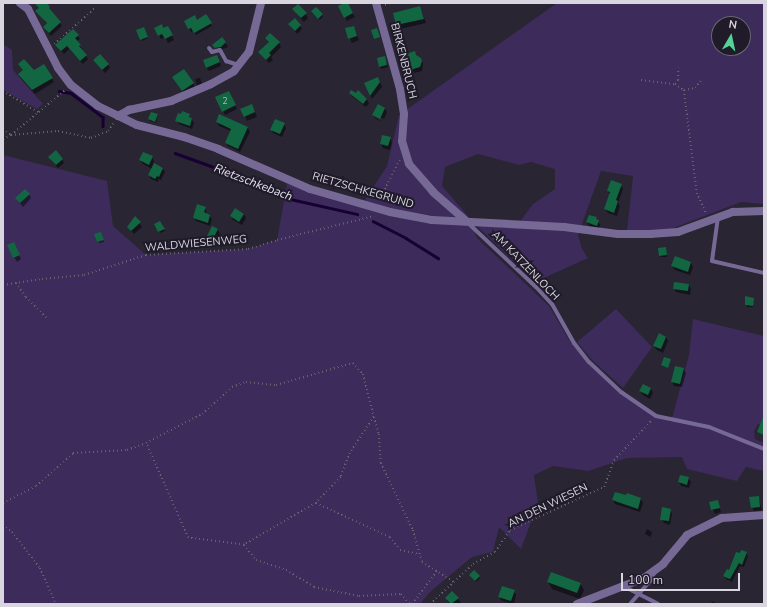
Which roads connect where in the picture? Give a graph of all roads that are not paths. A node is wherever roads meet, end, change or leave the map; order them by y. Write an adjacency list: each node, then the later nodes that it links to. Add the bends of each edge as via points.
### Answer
1 (20, 3): 6 (street, RIETZSCHKEGRUND, via 28,9 58,68 71,85 98,106)
2 (261, 3): 5 (street, via 249,52)
3 (376, 3): 9 (street, BIRKENBRUCH, via 400,89 404,114 402,141 408,164 433,192)
4 (209, 48): 5 (lane, via 212,52 220,50 226,61)
5 (239, 65): 6 (street, via 234,71 211,84 171,101 129,110)
6 (118, 116): 9 (street, RIETZSCHKEGRUND, via 137,125 218,149 310,189 413,217)
7 (764, 210): 8 (street, RIETZSCHKEGRUND, via 733,212)
8 (718, 217): 9 (street, RIETZSCHKEGRUND, via 678,232 650,234 618,234 564,226); 10 (lane, via 712,260)
9 (465, 220): 11 (lane, AM KATZENLOCH, via 547,298 574,343 589,362 621,392 656,416 709,427)
10 (764, 273)
11 (764, 449)
12 (764, 515): 13 (street, via 722,518 687,535)
13 (655, 571): 14 (street); 15 (lane)
14 (623, 586): 15 (lane); 16 (street)
15 (639, 594): 17 (lane); 18 (lane)
16 (577, 604)
17 (630, 604)
18 (658, 604)

